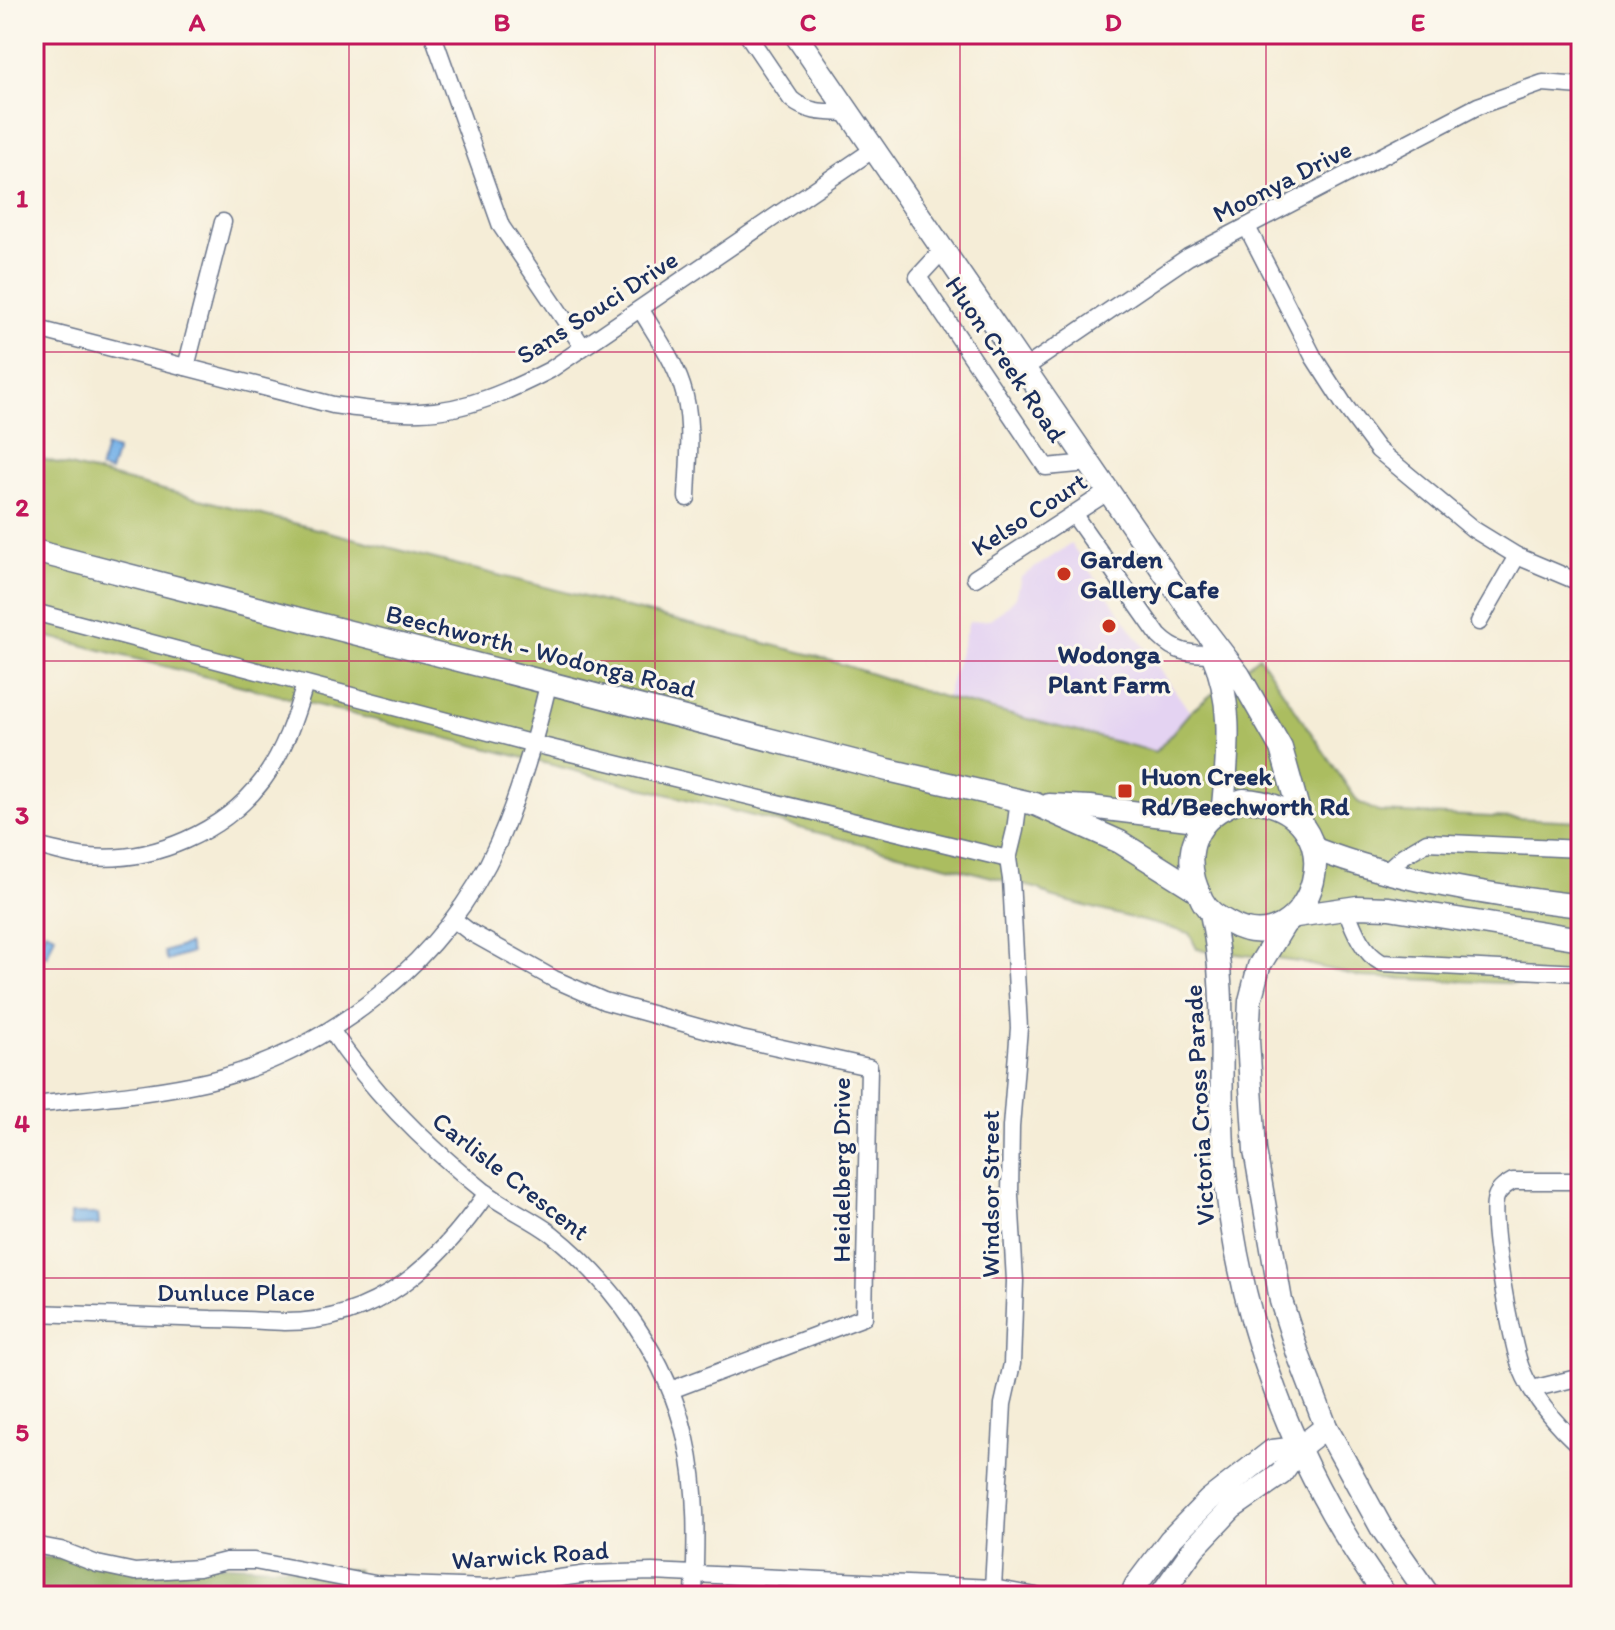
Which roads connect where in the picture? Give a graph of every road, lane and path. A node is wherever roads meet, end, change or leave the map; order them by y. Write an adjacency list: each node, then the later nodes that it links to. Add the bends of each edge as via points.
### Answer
1 (747, 34): 5 (street, via 797,105)
2 (795, 34): 5 (main road, Huon Creek Road)
3 (433, 35): 12 (street, via 501,226)
4 (1581, 86): 8 (street, Moonya Drive, via 1543,83 1478,106)
5 (849, 113): 6 (main road, Huon Creek Road)
6 (874, 149): 9 (main road, Huon Creek Road); 10 (street, Sans Souci Drive)
7 (223, 222): 13 (street)
8 (1247, 227): 14 (street, Moonya Drive, via 1188,257); 20 (street, via 1314,358 1378,450 1437,502)
9 (943, 250): 14 (main road, Huon Creek Road); 15 (street, Huon Creek Road, via 918,277 1046,467)
10 (641, 310): 12 (street, Sans Souci Drive); 17 (street, via 683,389 689,421)
11 (34, 328): 13 (street, Sans Souci Drive)
12 (583, 347): 13 (street, Sans Souci Drive, via 510,391 423,412 333,405)
13 (186, 367)
14 (1025, 368): 15 (main road, Huon Creek Road)
15 (1089, 463): 16 (main road, Huon Creek Road)
16 (1109, 491): 18 (street, Kelso Court); 24 (main road, Huon Creek Road)
17 (687, 498)
18 (1074, 515): 21 (street, Kelso Court); 26 (street, via 1171,648)
19 (34, 551): 27 (main road, Beechworth - Wodonga Road)
20 (1517, 556): 22 (street); 25 (street)
21 (975, 578)
22 (1581, 583)
23 (34, 612): 28 (street)
24 (1194, 616): 26 (main road, Huon Creek Road); 33 (main road, Huon Creek Road, via 1239,675 1281,748)
25 (1479, 622)
26 (1213, 654): 31 (main road, Huon Creek Road, via 1228,714)
27 (549, 681): 29 (street); 30 (main road, Beechworth - Wodonga Road)
28 (305, 684): 29 (street); 34 (street, via 288,736 264,778 209,829 148,852 117,856 88,857)
29 (534, 744): 37 (street); 43 (street, via 497,845)
30 (1027, 802): 32 (main road, Beechworth - Wodonga Road); 37 (street, Windsor Street); 39 (main road, Beechworth - Wodonga Road, via 1120,842)
31 (1223, 806): 32 (main road); 33 (main road, via 1264,801)
32 (1205, 821): 39 (main road, via 1191,855)
33 (1302, 823): 35 (main road)
34 (40, 847)
35 (1315, 849): 38 (main road); 44 (main road, via 1316,872 1305,902)
36 (1581, 849): 38 (street, via 1427,842)
37 (1008, 859): 60 (street, Windsor Street, via 1019,1028 1011,1127 1015,1281)
38 (1386, 871): 40 (main road, via 1453,889)
39 (1198, 891): 42 (main road)
40 (1581, 906)
41 (1346, 909): 44 (main road); 45 (main road, via 1413,910); 46 (street, via 1359,939 1382,963)
42 (1211, 913): 44 (main road, via 1253,931); 57 (main road, Victoria Cross Parade, via 1220,966 1224,1160 1238,1265 1260,1352)
43 (453, 919): 47 (street, via 371,1002); 54 (street, Heidelberg Drive, via 554,979 604,1001 869,1067 864,1317)
44 (1290, 920): 55 (main road, Victoria Cross Parade, via 1259,966 1250,1001 1255,1150 1281,1301)
45 (1581, 939)
46 (1581, 973)
47 (331, 1030): 48 (street, via 209,1080); 50 (street, Carlisle Crescent, via 422,1139)
48 (34, 1105)
49 (1581, 1181): 53 (street, via 1513,1181 1497,1194 1494,1204 1510,1328)
50 (487, 1193): 51 (street, Dunluce Place, via 459,1233 422,1271 391,1293 349,1312 287,1322); 54 (street, Carlisle Crescent, via 551,1233 609,1291 637,1327)
51 (34, 1313)
52 (1581, 1377): 53 (street)
53 (1532, 1389): 56 (street)
54 (671, 1390): 59 (street, Carlisle Crescent, via 692,1471)
55 (1326, 1427): 57 (main road); 66 (main road, Victoria Cross Parade, via 1381,1527)
56 (1581, 1447)
57 (1299, 1448): 63 (main road, via 1272,1451 1209,1500 1170,1540); 64 (main road, via 1281,1474 1232,1508 1202,1539); 65 (main road, Victoria Cross Parade, via 1338,1524)
58 (34, 1545): 59 (street, Warwick Road, via 135,1572 254,1561 375,1584 489,1588 610,1573)
59 (695, 1576): 60 (street, Warwick Road); 61 (street, Carlisle Crescent)
60 (993, 1588): 62 (street, Warwick Road)
61 (694, 1596)
62 (1036, 1596)
63 (1131, 1596)
64 (1160, 1596)
65 (1386, 1596)
66 (1429, 1596)

